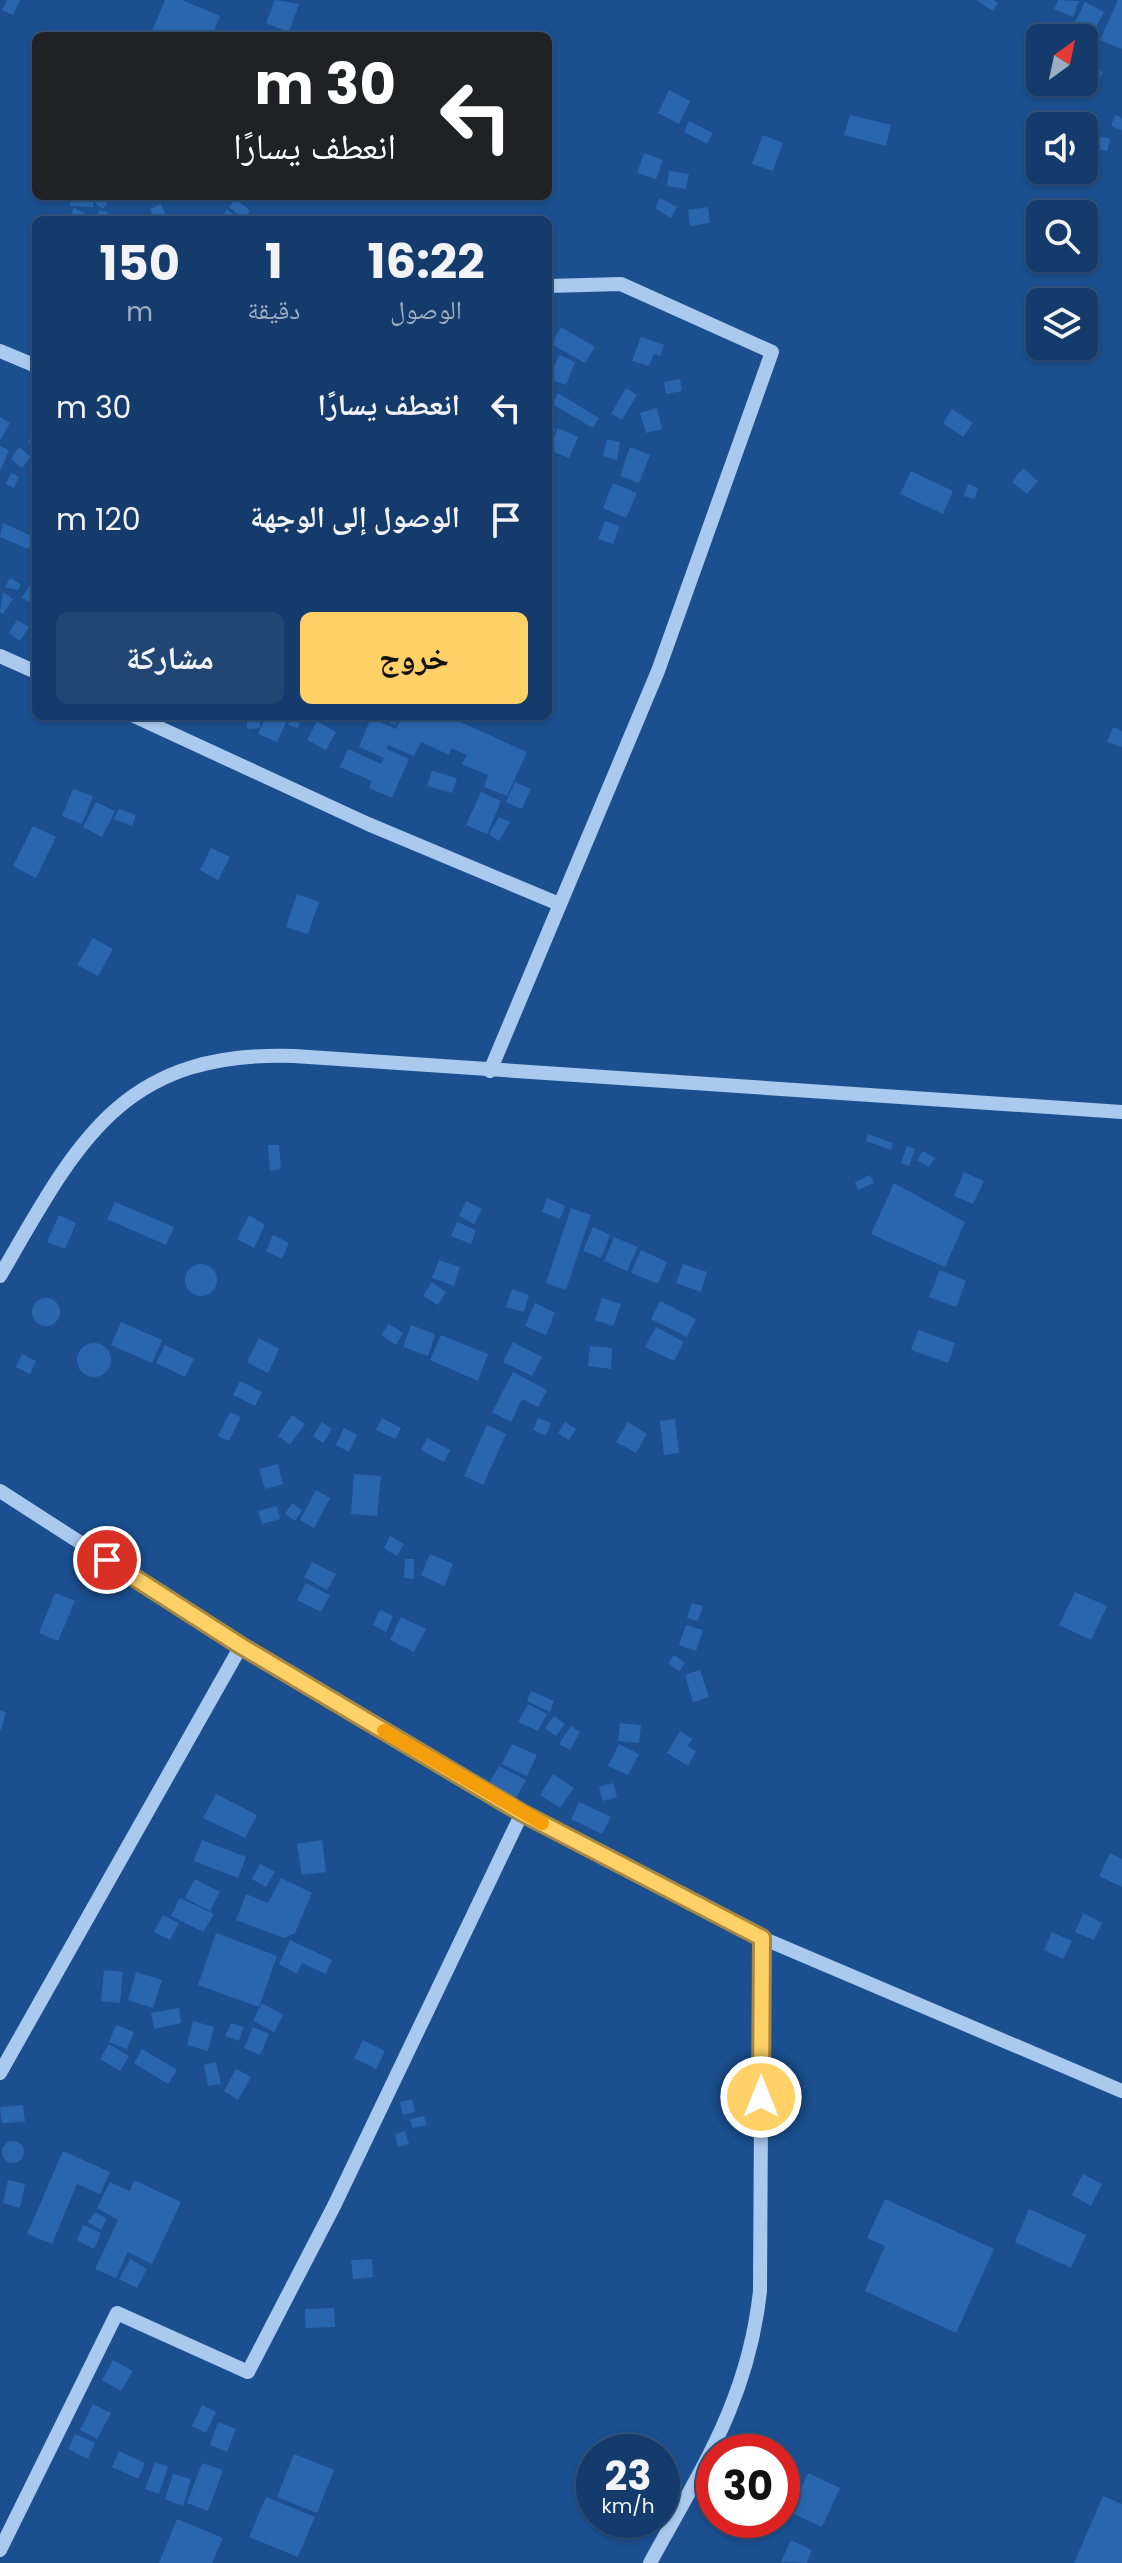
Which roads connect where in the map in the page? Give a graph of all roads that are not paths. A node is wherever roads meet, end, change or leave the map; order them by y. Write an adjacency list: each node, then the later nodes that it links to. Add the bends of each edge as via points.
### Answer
1 (552, 286): 7 (street, via 621,284 772,352 658,671)
2 (0, 351): 3 (street)
3 (32, 364)
4 (0, 656): 5 (street)
5 (32, 670)
6 (143, 720): 7 (street, via 368,824)
7 (559, 904): 8 (street)
8 (490, 1071): 9 (street); 10 (street, via 254,1055 214,1060 175,1073 139,1091 79,1145)
9 (1122, 1112)
10 (0, 1276)
11 (0, 1491): 12 (street)
12 (241, 1646): 13 (street); 15 (street)
13 (522, 1813): 14 (street); 17 (street, via 334,2206 248,2372 117,2313)
14 (762, 1938): 16 (street); 18 (street, via 756,2326 742,2384 724,2428)
15 (0, 2073)
16 (1122, 2091)
17 (0, 2550)
18 (650, 2563)

